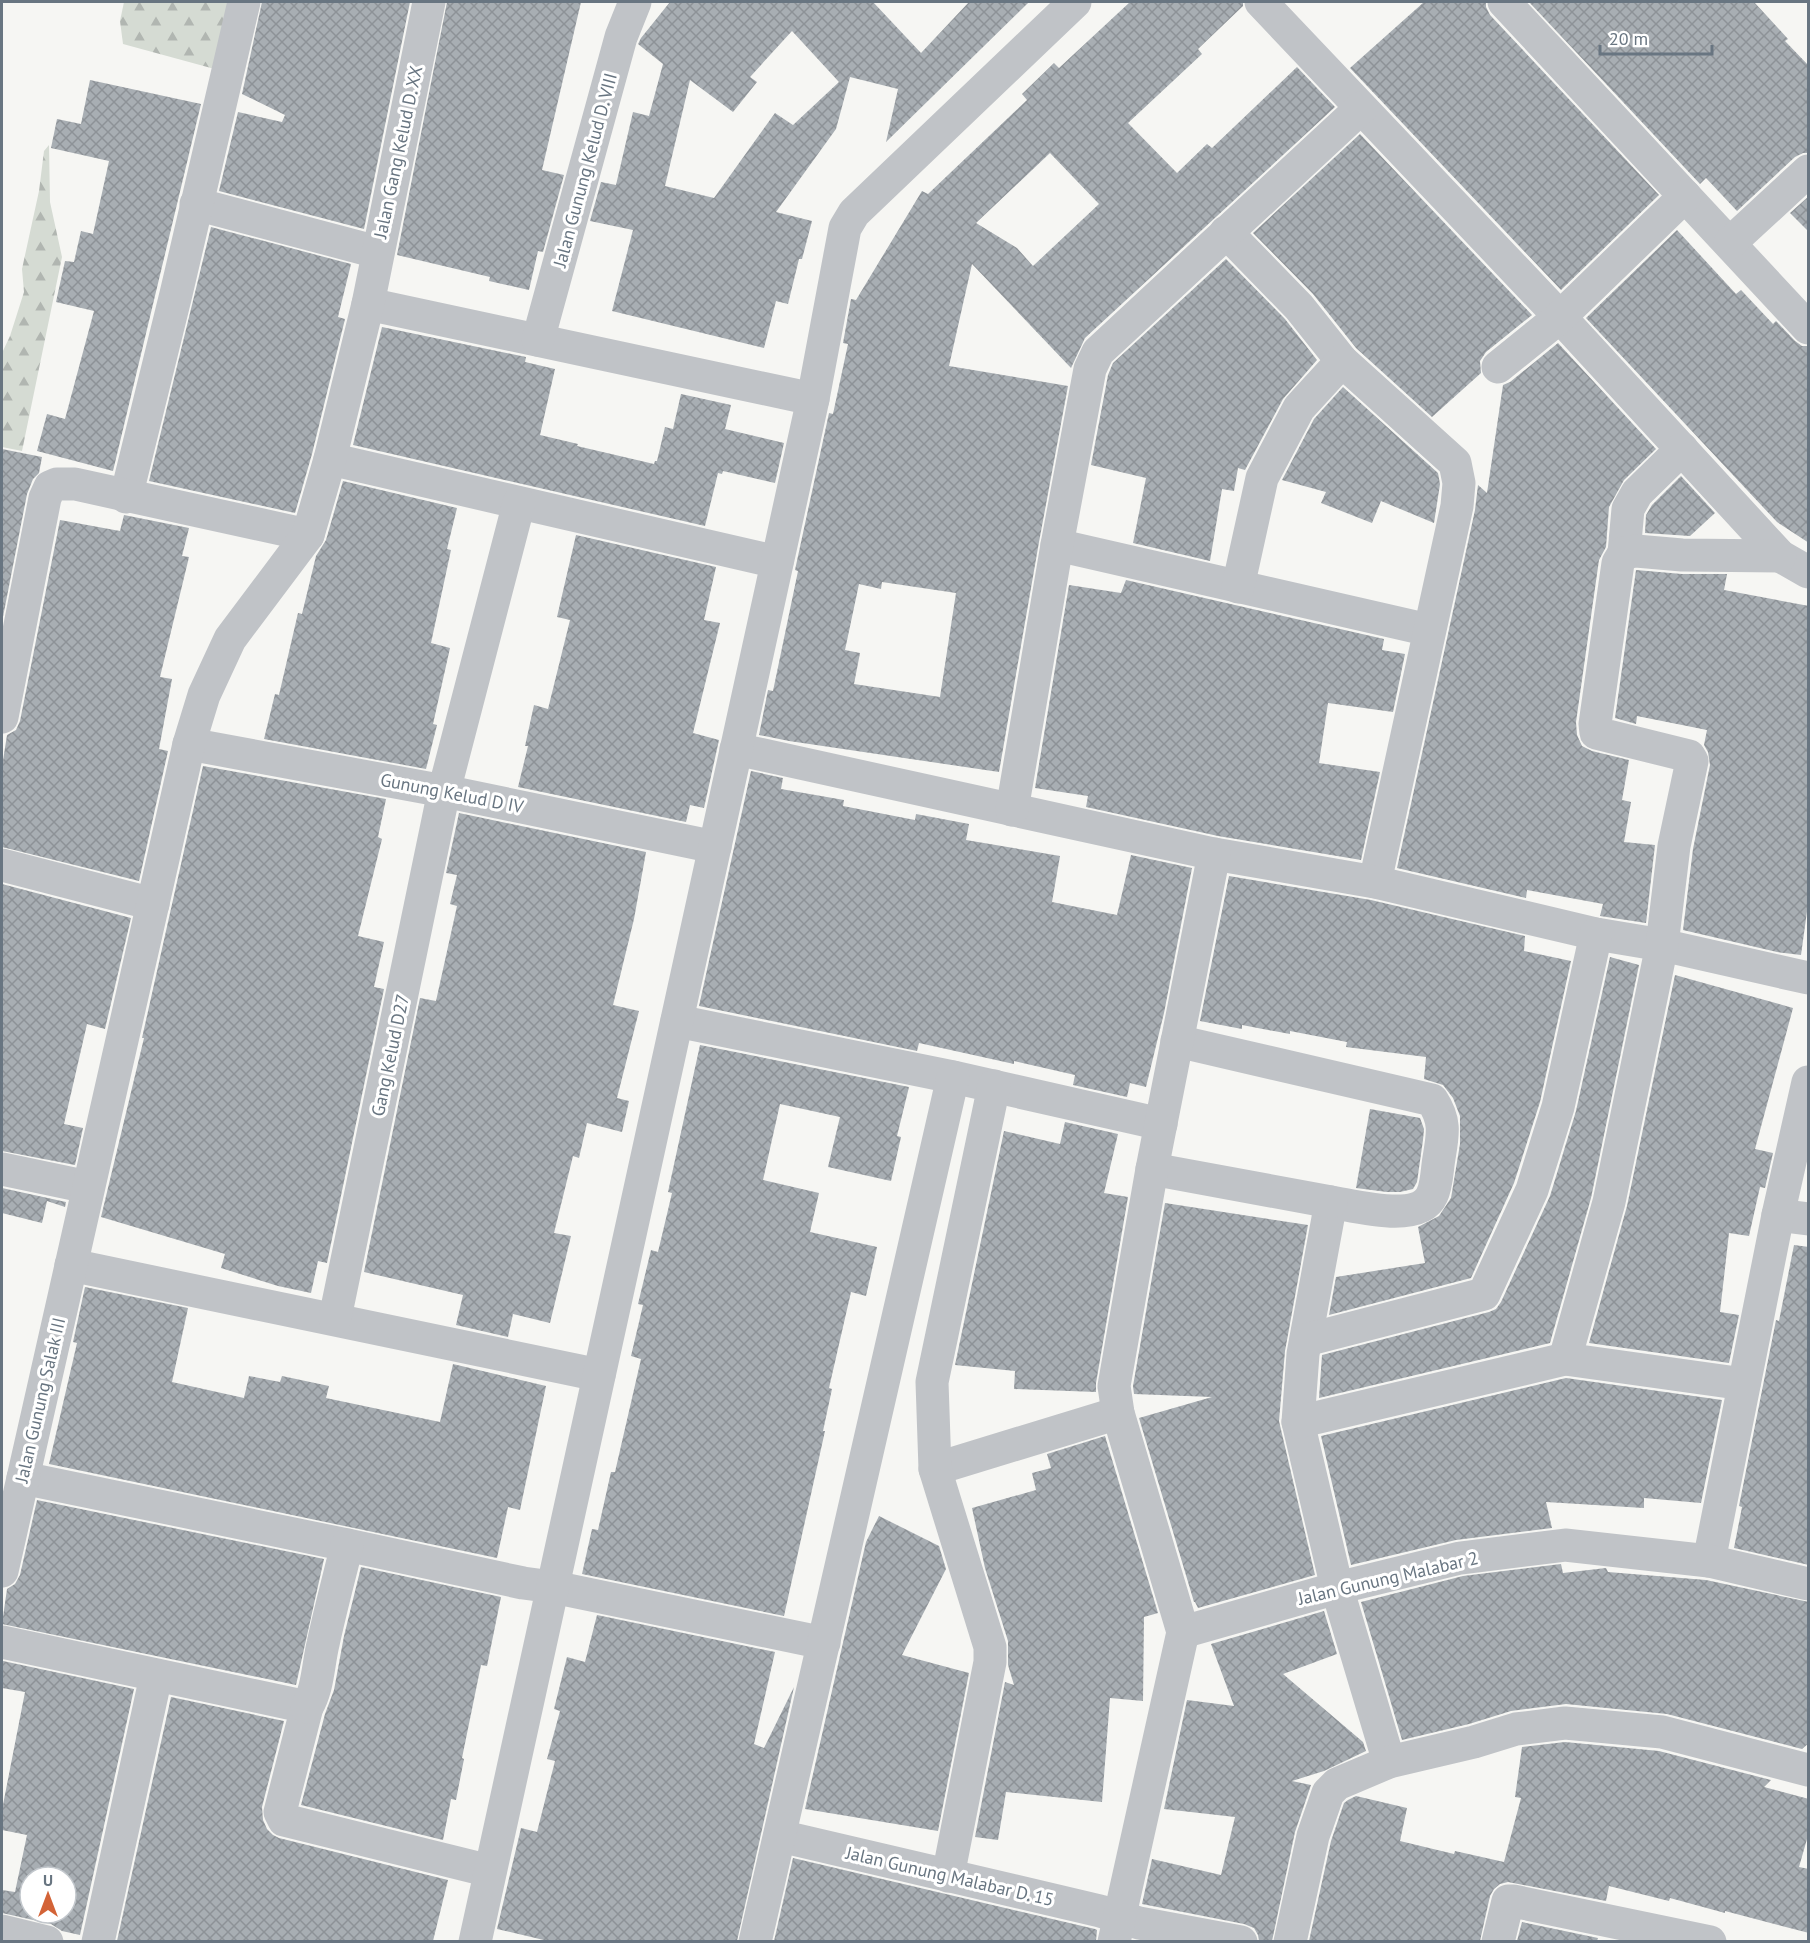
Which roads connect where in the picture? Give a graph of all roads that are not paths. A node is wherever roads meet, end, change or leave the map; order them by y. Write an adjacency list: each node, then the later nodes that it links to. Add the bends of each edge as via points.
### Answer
1 (244, 2): 10 (street)
2 (429, 2): 13 (street, Jalan Gang Kelud D. XX)
3 (635, 2): 17 (street, Jalan Gunung Kelud D. VIII, via 621,37)
4 (1075, 2): 20 (street, via 854,213 845,228)
5 (1261, 2): 7 (street)
6 (1504, 2): 9 (street)
7 (1361, 108): 11 (street); 15 (street)
8 (1809, 171): 12 (street)
9 (1685, 196): 12 (street); 15 (street)
10 (196, 204): 13 (street); 23 (street)
11 (1226, 232): 18 (street, via 1299,307); 26 (street, via 1098,352 1090,369)
12 (1730, 243): 16 (street)
13 (377, 252): 14 (street, Jalan Gang Kelud D. XX)
14 (368, 304): 17 (street); 22 (street, Jalan Gang Kelud D. XX)
15 (1560, 317): 19 (street); 21 (street)
16 (1809, 328)
17 (538, 340): 20 (street)
18 (1342, 361): 31 (street, via 1299,408 1262,478); 32 (street, via 1455,463 1459,483 1457,506)
19 (1498, 367)
20 (813, 399): 29 (street)
21 (1682, 449): 27 (street, via 1637,493 1628,509); 28 (street)
22 (330, 459): 24 (street); 25 (street, Jalan Gang Kelud D. XX)
23 (126, 497): 25 (street); 33 (street, via 75,484 50,487)
24 (519, 502): 29 (street); 37 (street, Gang Kelud D27)
25 (308, 535): 35 (street, Jalan Gunung Salak III, via 230,639 204,695)
26 (1057, 545): 31 (street); 38 (street)
27 (1624, 553): 28 (street, via 1636,550 1682,555); 45 (street, via 1618,563 1596,733 1689,756 1692,761 1674,846)
28 (1780, 556): 30 (street)
29 (777, 562): 36 (street)
30 (1809, 572)
31 (1238, 587): 32 (street)
32 (1429, 630): 42 (street)
33 (7, 659): 34 (street)
34 (2, 717)
35 (189, 744): 37 (street, Gunung Kelud D IV); 43 (street, Jalan Gunung Salak III)
36 (736, 750): 38 (street); 39 (street)
37 (444, 791): 39 (street, Gunung Kelud D IV); 59 (street, Gang Kelud D27)
38 (1012, 810): 40 (street)
39 (715, 847): 47 (street)
40 (1214, 854): 42 (street); 48 (street)
41 (2, 865): 43 (street)
42 (1375, 882): 44 (street)
43 (153, 903): 55 (street, Jalan Gunung Salak III)
44 (1596, 934): 45 (street); 60 (street, via 1558,1107 1532,1190 1484,1294)
45 (1662, 945): 46 (street); 61 (street, via 1609,1202)
46 (1809, 978)
47 (677, 1021): 49 (street); 62 (street)
48 (1177, 1041): 52 (street); 56 (street, via 1432,1100 1440,1113 1443,1131 1432,1195 1421,1207 1401,1212)
49 (953, 1077): 51 (street); 76 (street)
50 (1809, 1082): 57 (street)
51 (994, 1086): 52 (street); 66 (street, via 932,1382)
52 (1161, 1124): 54 (street)
53 (2, 1169): 55 (street)
54 (1152, 1169): 56 (street); 64 (street, via 1114,1386)
55 (88, 1187): 58 (street, Jalan Gunung Salak III)
56 (1331, 1202): 60 (street)
57 (1793, 1217): 63 (street)
58 (71, 1264): 59 (street); 67 (street, Jalan Gunung Salak III)
59 (335, 1318): 62 (street)
60 (1306, 1340): 65 (street)
61 (1565, 1359): 63 (street); 65 (street)
62 (599, 1375): 72 (street)
63 (1744, 1384): 69 (street)
64 (1118, 1413): 66 (street); 74 (street)
65 (1298, 1422): 73 (street)
66 (935, 1469): 83 (street, via 990,1647)
67 (23, 1478): 68 (street); 70 (street, Jalan Gunung Salak III)
68 (347, 1545): 72 (street); 78 (street, via 314,1695)
69 (1709, 1561): 71 (street, Jalan Gunung Malabar 2); 73 (street, Jalan Gunung Malabar 2, via 1565,1545 1460,1558)
70 (2, 1571)
71 (1809, 1584)
72 (553, 1587): 76 (street); 82 (street)
73 (1337, 1588): 74 (street, Jalan Gunung Malabar 2); 79 (street)
74 (1183, 1632): 84 (street)
75 (2, 1642): 77 (street)
76 (824, 1643): 81 (street)
77 (156, 1676): 78 (street); 87 (street)
78 (307, 1707): 82 (street, via 280,1812 284,1820)
79 (1389, 1762): 80 (street, via 1516,1729 1565,1723 1662,1732); 91 (street, via 1337,1784 1328,1793 1313,1836)
80 (1809, 1770)
81 (780, 1836): 83 (street, Jalan Gunung Malabar D. 15); 89 (street)
82 (490, 1871): 88 (street)
83 (948, 1876): 84 (street, Jalan Gunung Malabar D. 15, via 1100,1911)
84 (1118, 1930): 90 (street, Jalan Gunung Malabar D. 15)
85 (2, 1931): 86 (street)
86 (47, 1941)
87 (98, 1941)
88 (475, 1941)
89 (755, 1941)
90 (1241, 1941)
91 (1290, 1941)
92 (1498, 1941): 93 (street, via 1508,1901 1514,1901)
93 (1710, 1941)

